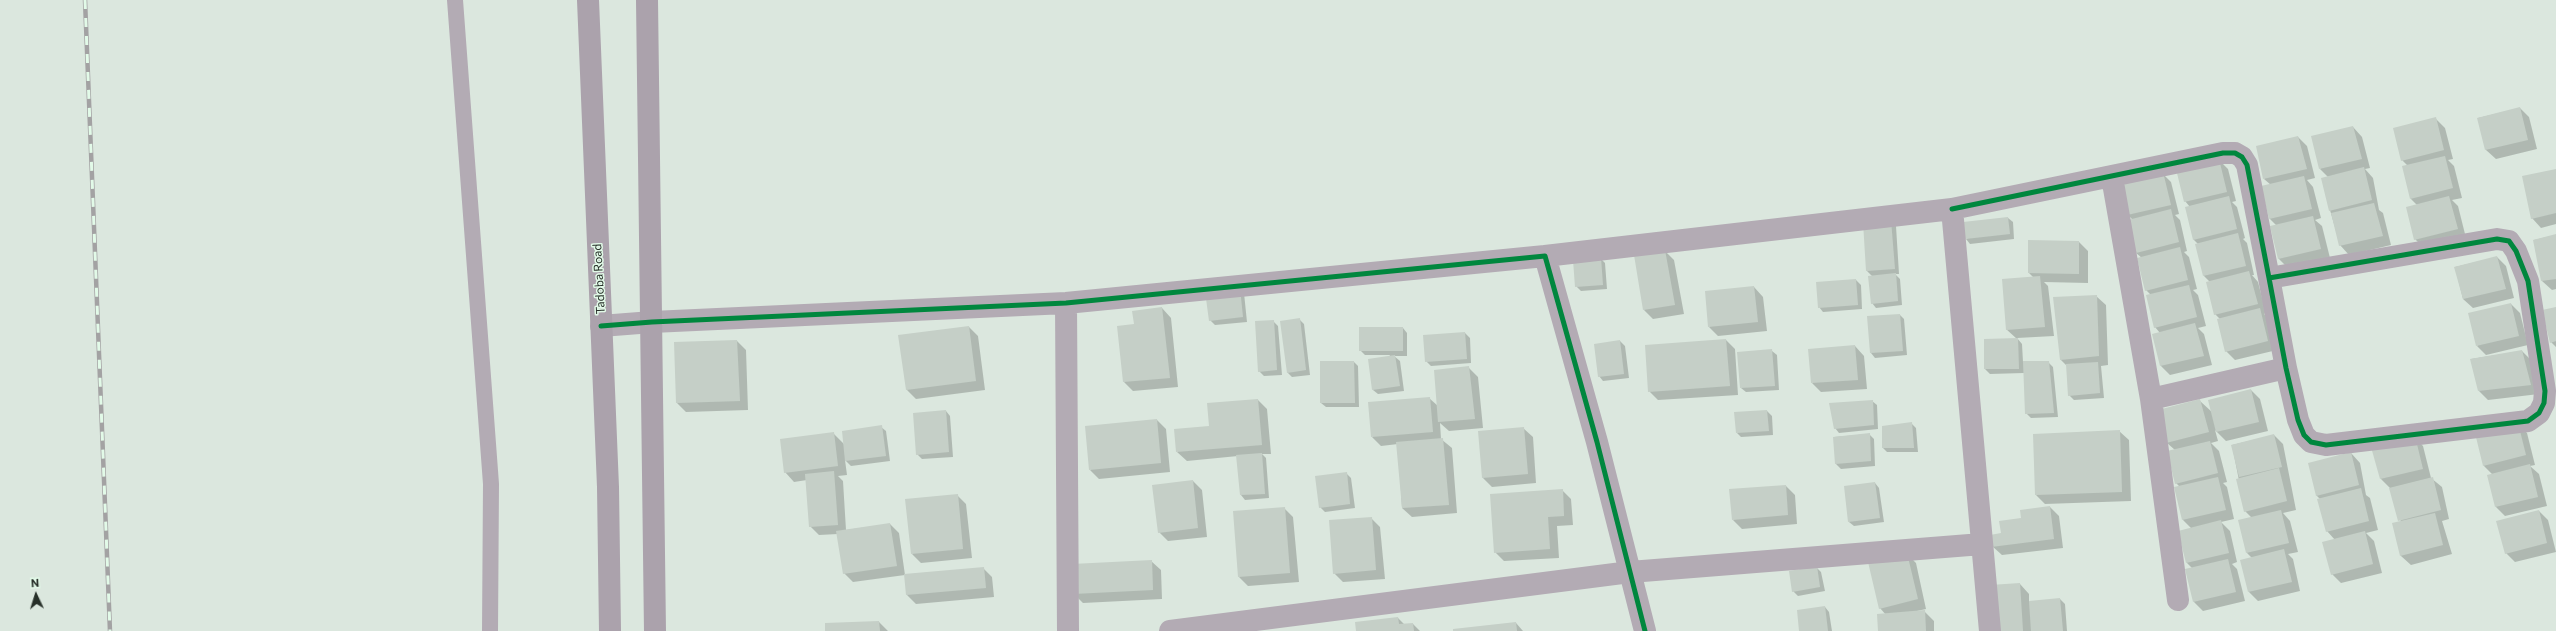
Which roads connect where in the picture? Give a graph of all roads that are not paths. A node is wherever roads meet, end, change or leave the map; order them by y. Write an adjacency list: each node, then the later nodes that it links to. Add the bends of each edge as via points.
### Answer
1 (455, 0): 16 (lane, via 491,484)
2 (588, 0): 10 (main road, Tadoba Road)
3 (647, 0): 9 (main road)
4 (2112, 177): 5 (street); 7 (street, via 2223,153 2235,153 2242,157 2247,165); 12 (street)
5 (1952, 209): 6 (street); 13 (street)
6 (1545, 256): 8 (street); 14 (street)
7 (2269, 278): 11 (street); 11 (street, via 2497,239 2509,241 2528,280 2545,391 2544,403 2539,413 2528,421 2326,445 2311,442 2304,435)
8 (1066, 303): 9 (street); 19 (street)
9 (652, 322): 10 (street); 18 (main road)
10 (601, 326): 17 (main road, Tadoba Road, via 608,487)
11 (2286, 368): 12 (street)
12 (2151, 399): 15 (street)
13 (1982, 544): 14 (street); 22 (street)
14 (1630, 572): 20 (street); 21 (street)
15 (2178, 600)
16 (490, 631)
17 (610, 631)
18 (655, 631)
19 (1068, 631)
20 (1170, 631)
21 (1645, 631)
22 (1990, 631)

